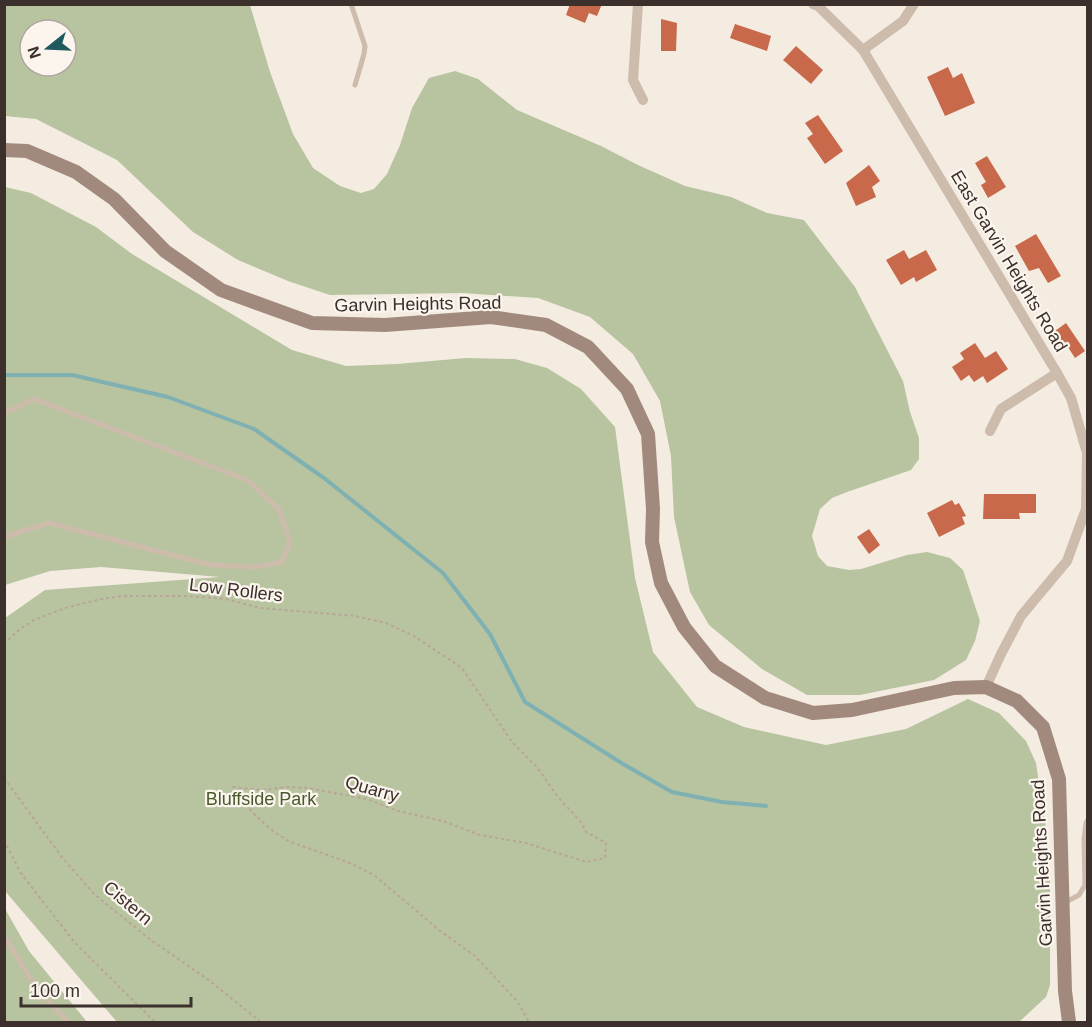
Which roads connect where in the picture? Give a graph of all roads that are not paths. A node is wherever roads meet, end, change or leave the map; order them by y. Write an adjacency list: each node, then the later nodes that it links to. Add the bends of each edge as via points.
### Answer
1 (351, 4): 6 (lane, via 365,46)
2 (638, 4): 7 (street, via 633,80)
3 (813, 4): 5 (street, East Garvin Heights Road)
4 (915, 4): 5 (street, via 903,21)
5 (863, 50): 9 (street, East Garvin Heights Road)
6 (355, 85)
7 (643, 100)
8 (4, 150): 14 (main road, Garvin Heights Road, via 27,151 76,172 114,200 165,251 221,290 312,323 385,325 491,317 546,325 588,347 627,389 648,434 652,542 661,583 684,627 716,666 765,698 813,713 852,710 954,688)
9 (1057, 373): 11 (street, via 1001,409); 12 (street, East Garvin Heights Road)
10 (4, 413): 13 (lane, via 34,399 247,480 279,509 290,542 282,562 255,567 211,565 49,524)
11 (990, 432)
12 (1085, 436): 14 (street, East Garvin Heights Road, via 1086,509 1067,561 1021,616)
13 (4, 537)
14 (986, 687): 16 (main road, Garvin Heights Road, via 1017,701 1043,727 1059,778)
15 (1088, 820): 16 (lane, via 1084,885 1079,895)
16 (1062, 904): 19 (main road, Garvin Heights Road)
17 (4, 936): 18 (lane, via 37,989)
18 (68, 1023)
19 (1069, 1023)

